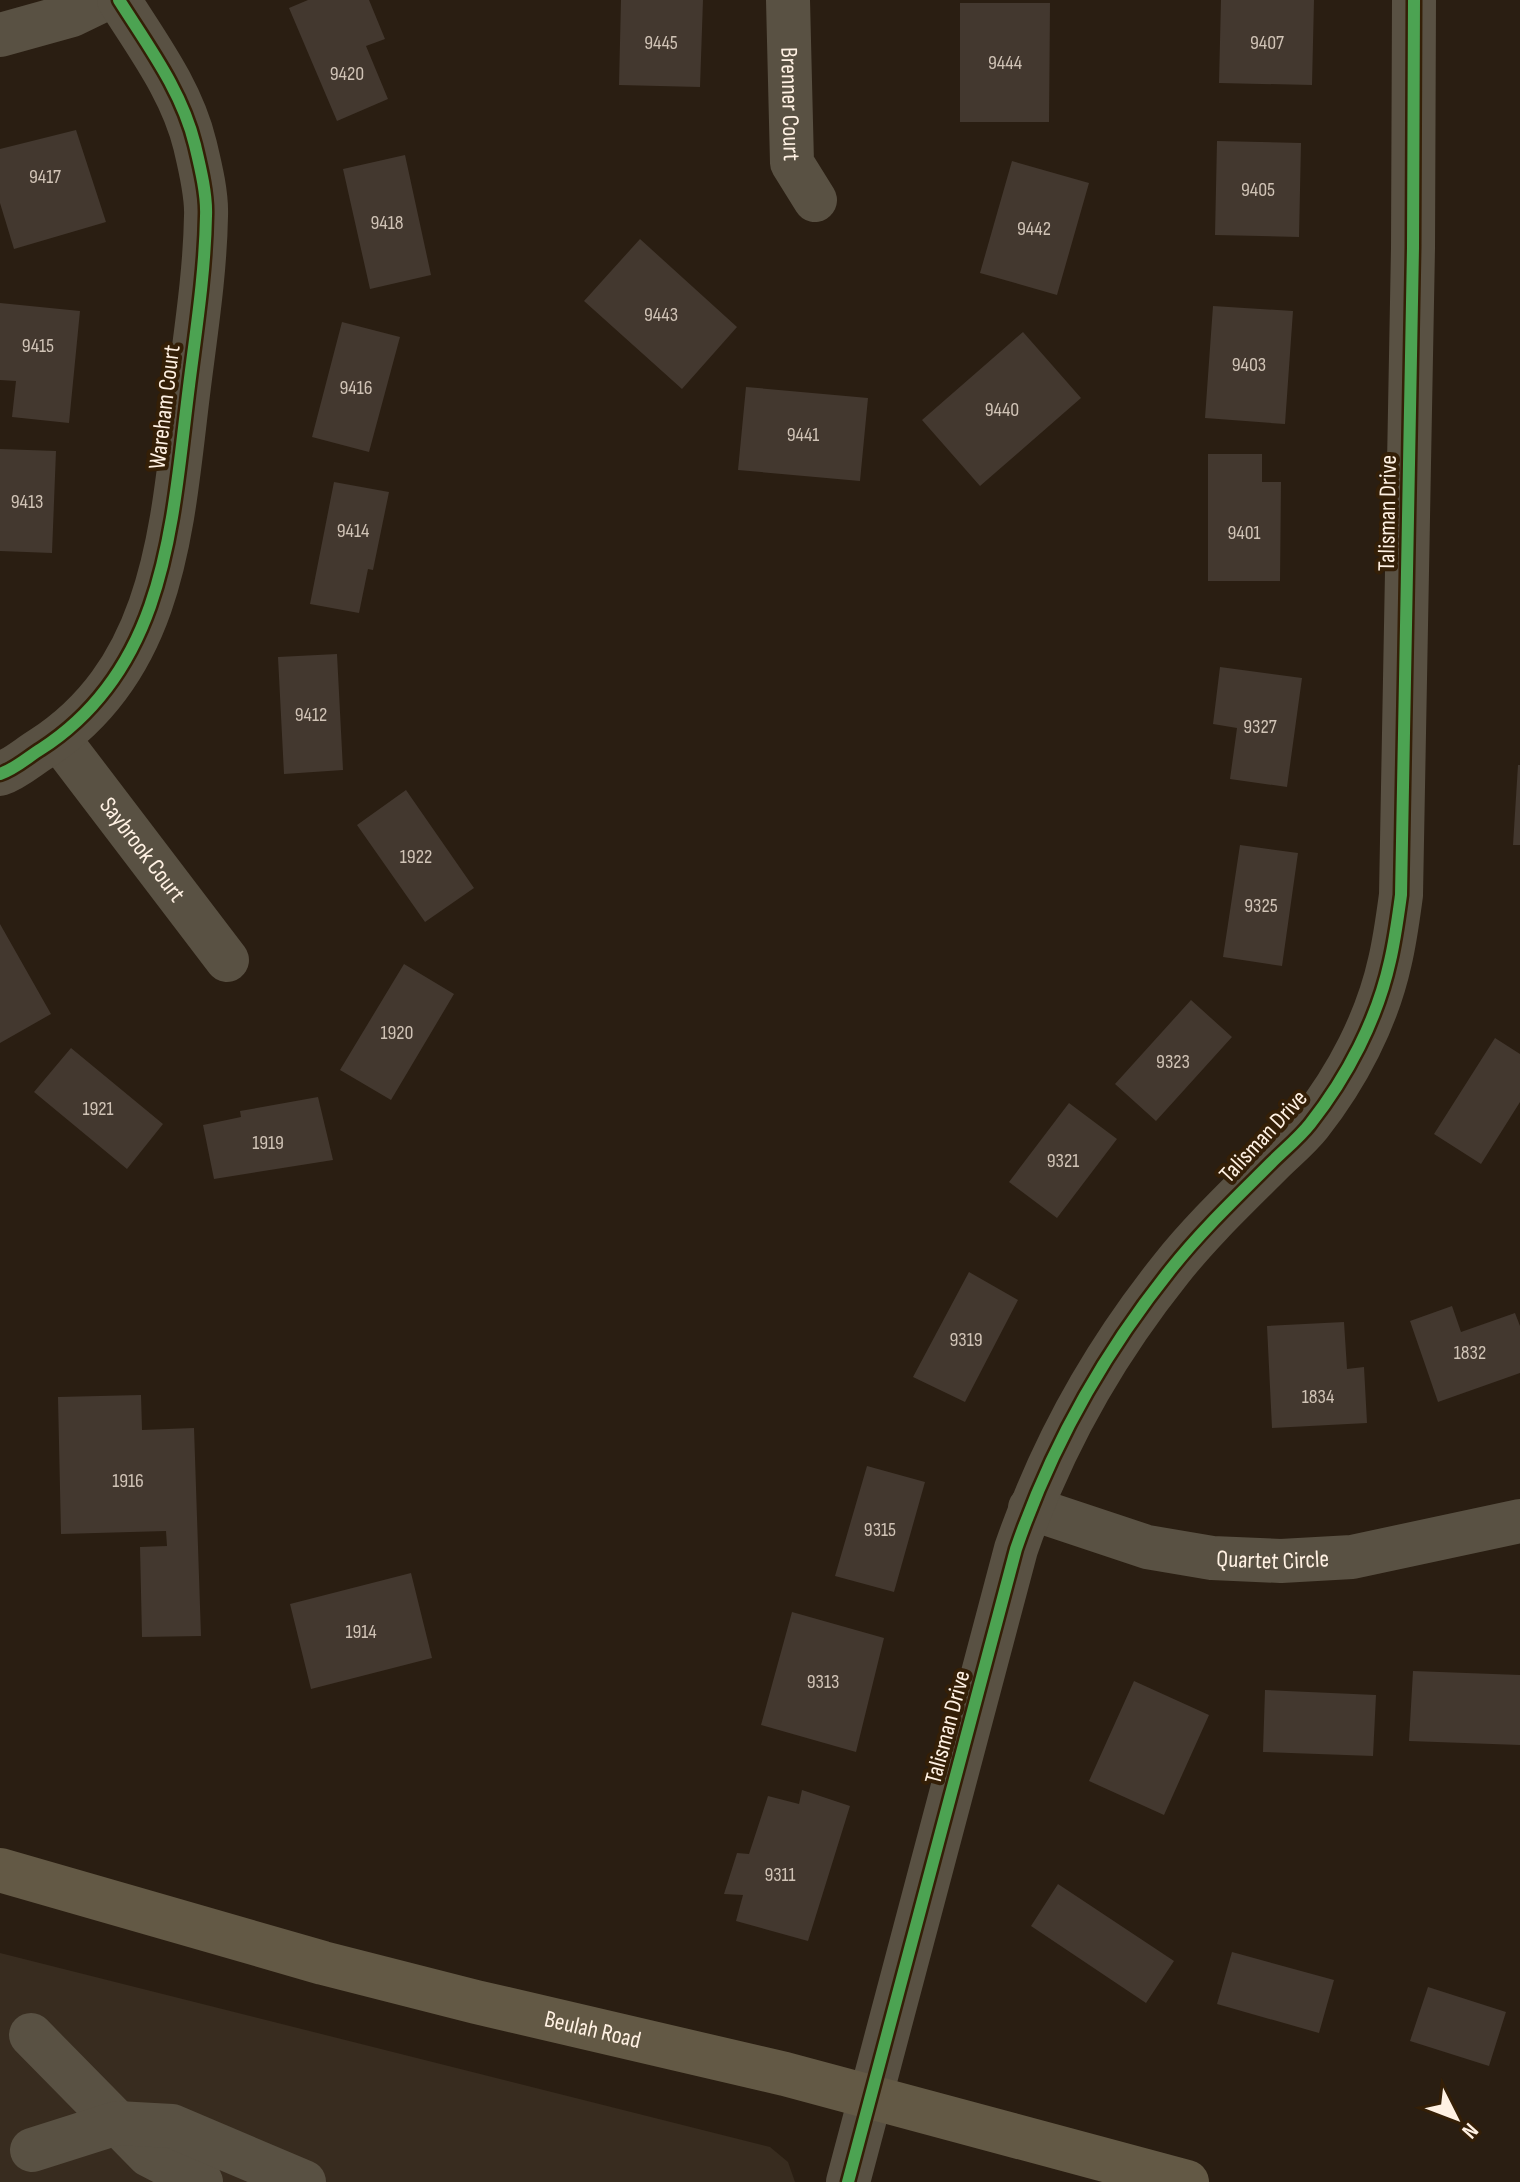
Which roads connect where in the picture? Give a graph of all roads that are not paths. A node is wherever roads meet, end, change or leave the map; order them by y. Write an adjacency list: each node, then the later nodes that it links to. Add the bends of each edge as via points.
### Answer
1 (103, 0): 5 (street, via 72,15)
2 (119, 0): 7 (street, Wareham Court, via 176,91 194,143 207,213 162,573 141,632 122,666 88,711)
3 (788, 0): 6 (street, Brenner Court, via 792,163)
4 (1414, 0): 10 (street, Talisman Drive, via 1402,869 1390,963 1367,1030 1343,1077 1309,1125 1210,1224 1121,1334 1075,1410)
5 (0, 35)
6 (815, 200)
7 (58, 738): 8 (street, Wareham Court); 9 (street, Saybrook Court)
8 (0, 774)
9 (227, 960)
10 (1030, 1508): 11 (street, Quartet Circle, via 1147,1547 1212,1558 1281,1561 1352,1557); 14 (street, Talisman Drive)
11 (1520, 1521)
12 (0, 1870): 14 (main road, Beulah Road, via 323,1963)
13 (31, 2035): 15 (street)
14 (871, 2097): 19 (street, Talisman Drive); 20 (main road, Beulah Road)
15 (117, 2123): 16 (street); 17 (street, via 149,2155); 18 (street, via 172,2126)
16 (32, 2150)
17 (201, 2182)
18 (304, 2182)
19 (848, 2182)
20 (1187, 2182)

